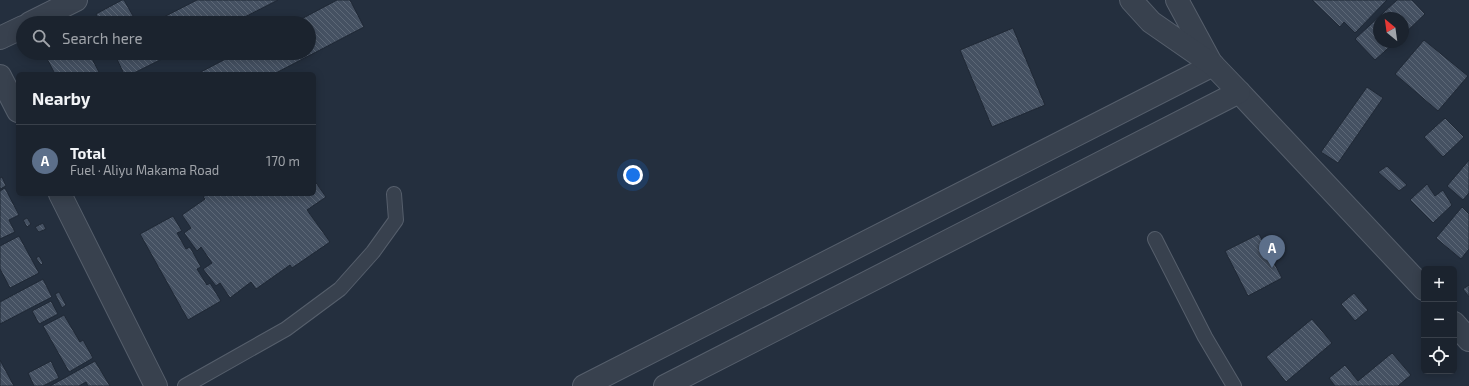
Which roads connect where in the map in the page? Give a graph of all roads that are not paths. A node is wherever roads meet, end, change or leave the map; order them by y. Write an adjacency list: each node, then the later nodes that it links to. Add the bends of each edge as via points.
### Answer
1 (76, 0): 4 (street)
2 (1131, 0): 7 (street, via 1151,22)
3 (1176, 0): 7 (street)
4 (44, 16)
5 (16, 30): 6 (street)
6 (0, 38)
7 (1213, 65): 9 (street); 17 (street)
8 (0, 76): 10 (street)
9 (1239, 92): 14 (street); 21 (street)
10 (16, 107)
11 (394, 194): 19 (lane, via 396,220 373,252 340,289 286,329)
12 (61, 196): 18 (street)
13 (1154, 239): 22 (lane)
14 (1421, 286)
15 (1457, 326): 16 (street)
16 (1469, 340)
17 (620, 378): 20 (street)
18 (156, 386)
19 (185, 386)
20 (584, 386)
21 (665, 386)
22 (1234, 386)

